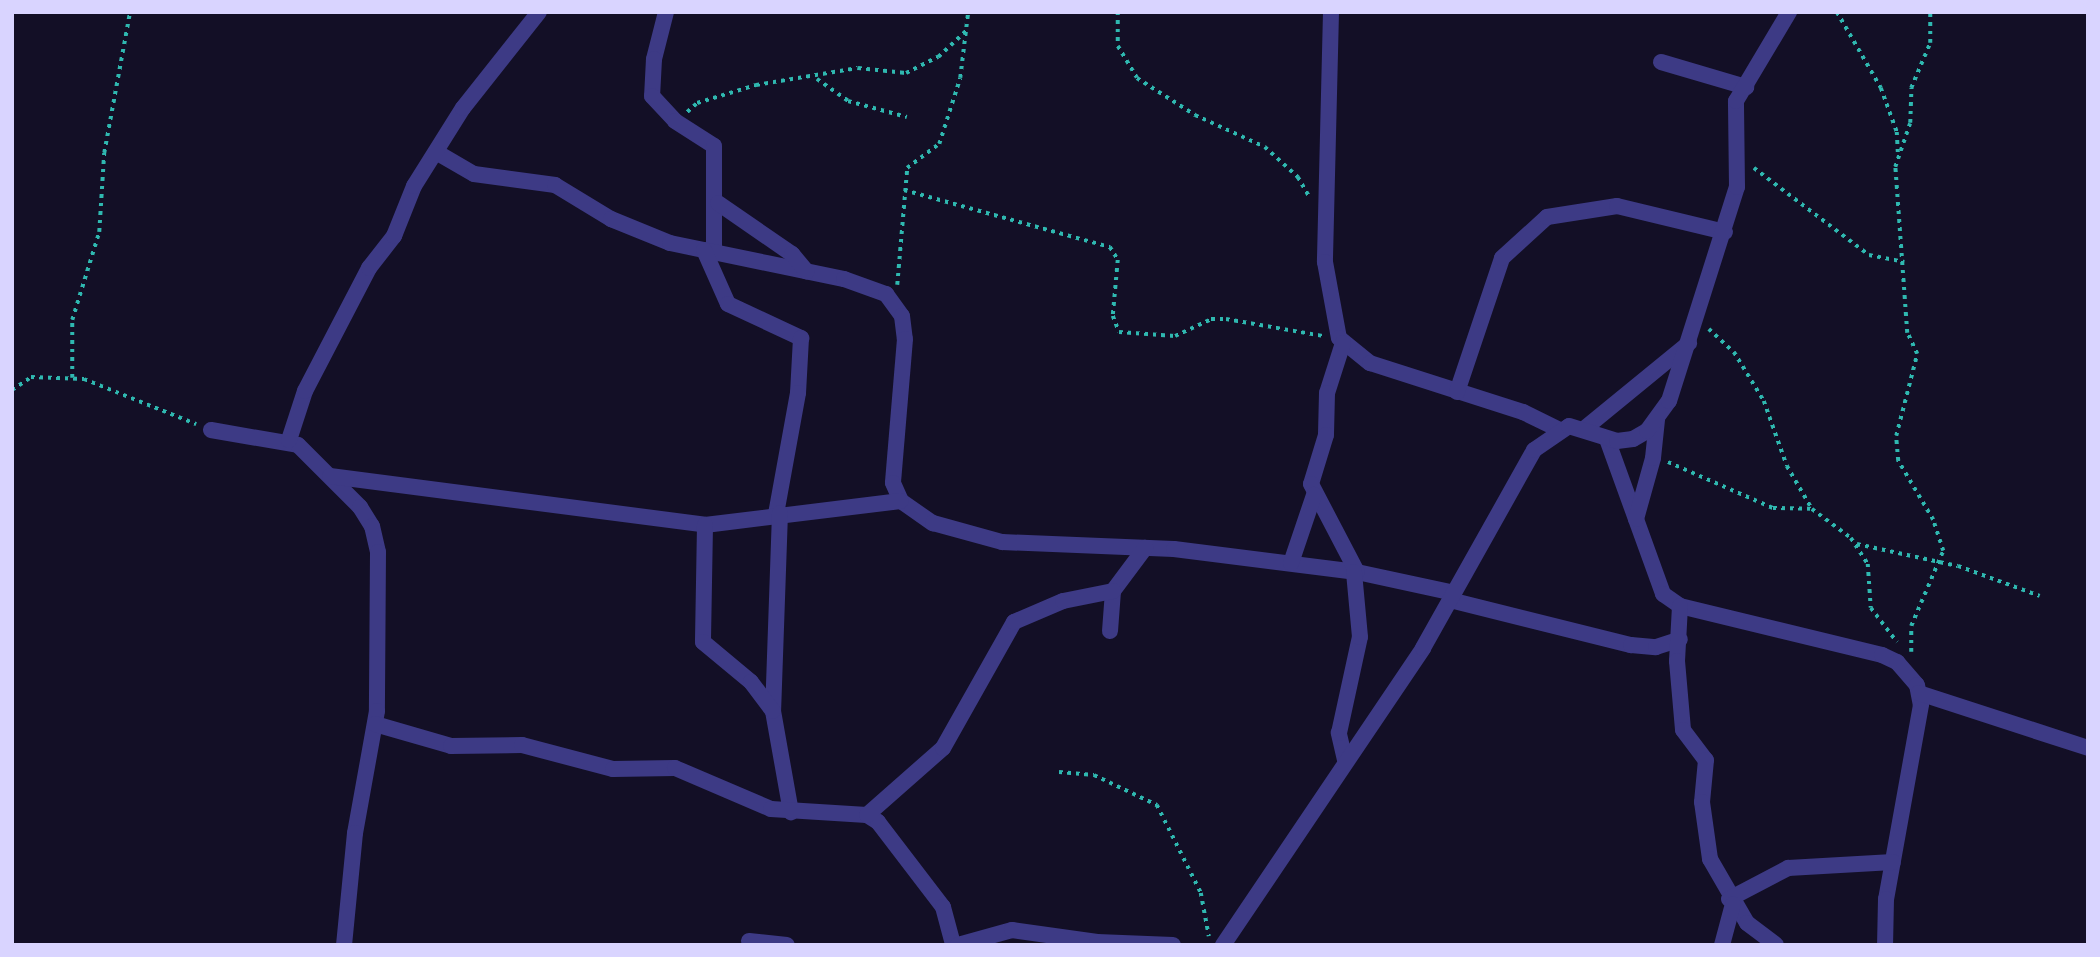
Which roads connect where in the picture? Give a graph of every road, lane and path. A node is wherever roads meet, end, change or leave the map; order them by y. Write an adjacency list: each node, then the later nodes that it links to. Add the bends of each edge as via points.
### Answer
1 (130, 12): 30 (path, via 104,153 99,232 72,320)
2 (538, 12): 16 (street)
3 (666, 12): 15 (street, via 651,80 652,96)
4 (968, 12): 10 (path)
5 (1118, 12): 21 (path, via 1118,46 1137,78 1195,116 1265,147)
6 (1331, 12): 21 (street)
7 (1789, 12): 13 (street)
8 (1837, 12): 18 (path, via 1881,88 1897,132)
9 (1930, 12): 18 (path, via 1930,43 1911,88 1910,123)
10 (966, 31): 12 (path, via 938,57 906,73 858,68); 19 (path, via 960,78 939,144 910,161)
11 (1661, 62): 13 (street)
12 (816, 79): 14 (path, via 848,101); 15 (path, via 722,94 698,103)
13 (1745, 87): 17 (street, via 1734,121)
14 (907, 117)
15 (675, 121): 20 (street, via 714,146)
16 (436, 152): 23 (street, via 474,174 555,185 638,232); 38 (street, via 305,391)
17 (1739, 154): 22 (street); 24 (path, via 1870,255)
18 (1898, 156): 24 (path, via 1895,179)
19 (904, 190): 26 (path); 28 (path, via 1110,247 1118,260 1113,316 1119,332 1175,336 1211,319 1226,319)
20 (718, 203): 23 (street); 25 (street, via 792,254)
21 (1324, 210): 28 (street, via 1331,314)
22 (1725, 232): 27 (street); 32 (street, via 1618,206 1547,217 1502,258)
23 (709, 251): 25 (street); 44 (street, via 728,304 795,331 801,338 798,393)
24 (1903, 262): 50 (path, via 1908,336 1917,354 1896,436 1898,461 1933,520)
25 (807, 272): 26 (street, via 872,289)
26 (895, 304): 42 (street, via 905,339 892,464)
27 (1699, 317): 29 (street); 43 (path, via 1734,352 1764,401 1787,466)
28 (1341, 341): 32 (street, via 1370,363); 41 (street, via 1327,393 1326,435 1311,477)
29 (1691, 341): 33 (street); 35 (street)
30 (72, 378): 31 (path, via 31,377); 36 (path, via 113,387)
31 (12, 390)
32 (1457, 392): 34 (street)
33 (1657, 419): 37 (street, via 1633,439); 39 (street)
34 (1558, 429): 35 (street); 53 (street, via 1534,450)
35 (1584, 429): 37 (street)
36 (211, 430): 38 (street)
37 (1607, 439): 45 (street)
38 (289, 440): 40 (street)
39 (1653, 458): 43 (path, via 1681,465 1773,508); 45 (street)
40 (330, 476): 46 (street); 60 (street, via 360,507 378,551)
41 (1314, 495): 49 (street); 51 (street)
42 (901, 501): 44 (street); 48 (street, via 933,523 1002,542)
43 (1812, 509): 47 (path)
44 (778, 514): 46 (street); 59 (street)
45 (1636, 519): 55 (street, via 1656,582)
46 (705, 525): 59 (street, via 703,642 751,682)
47 (1855, 543): 50 (path); 50 (path, via 1868,564 1871,608 1911,661 1911,626)
48 (1145, 548): 49 (street); 52 (street)
49 (1291, 563): 51 (street)
50 (1942, 563): 54 (path)
51 (1355, 572): 53 (street); 62 (street, via 1360,637 1339,733)
52 (1113, 591): 56 (street); 65 (street, via 1063,601 1014,622 943,748)
53 (1452, 596): 57 (street, via 1631,645 1656,647); 62 (street)
54 (2040, 596)
55 (1680, 606): 57 (street); 58 (street, via 1882,655 1906,670)
56 (1110, 631)
57 (1680, 639): 67 (street, via 1683,730 1706,760 1702,802 1710,859)
58 (1919, 693): 61 (street); 66 (street)
59 (774, 711): 64 (street)
60 (375, 724): 64 (street, via 451,746 522,745 613,769 687,771 720,790); 69 (street, via 355,833)
61 (2088, 748)
62 (1345, 760): 74 (street)
63 (1059, 772): 73 (path, via 1094,775 1157,805 1201,893)
64 (791, 812): 65 (street)
65 (867, 815): 71 (street, via 878,822 943,908)
66 (1893, 862): 67 (street, via 1788,868); 77 (street)
67 (1731, 901): 75 (street); 76 (street, via 1747,923)
68 (749, 941): 70 (street)
69 (344, 945)
70 (787, 945)
71 (955, 945): 72 (street, via 1012,930 1097,942)
72 (1173, 945)
73 (1210, 945)
74 (1223, 945)
75 (1722, 945)
76 (1776, 945)
77 (1885, 945)

